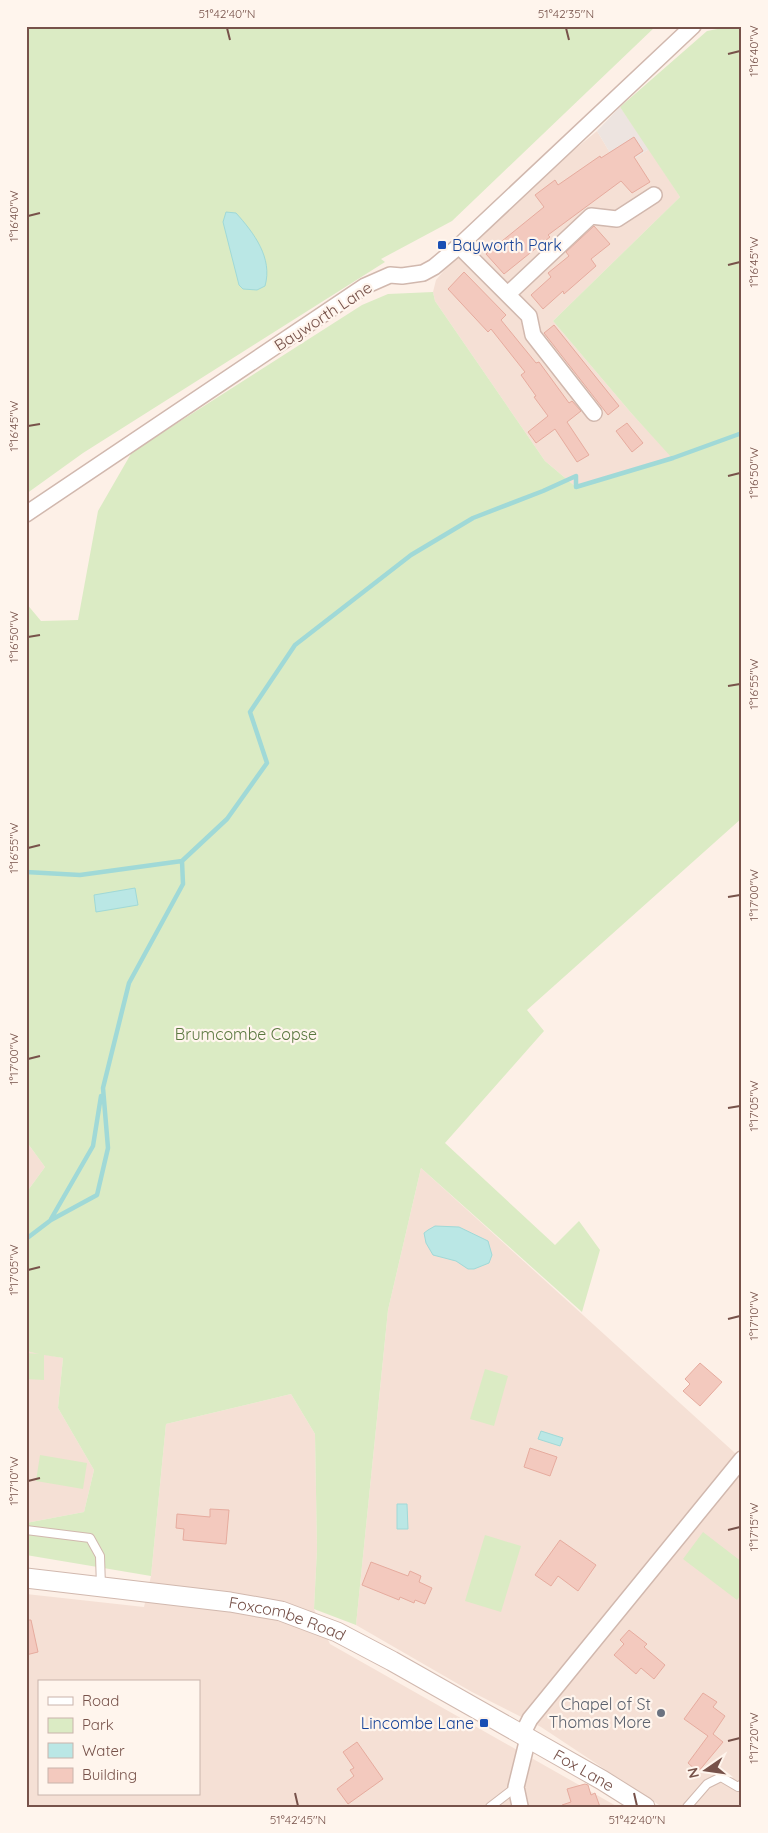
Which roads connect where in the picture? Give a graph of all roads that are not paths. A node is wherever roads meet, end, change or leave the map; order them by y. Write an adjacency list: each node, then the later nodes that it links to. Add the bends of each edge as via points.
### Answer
1 (693, 26): 3 (street, Bayworth Lane)
2 (654, 195): 4 (street, via 617,219 591,216)
3 (459, 246): 4 (street); 6 (street, Bayworth Lane, via 422,273 390,276 365,286)
4 (508, 294): 5 (street, via 529,316 534,335)
5 (594, 413)
6 (26, 514)
7 (742, 1459): 11 (street, via 530,1719)
8 (26, 1530): 10 (lane, via 90,1538 100,1556)
9 (26, 1578): 10 (street, Foxcombe Road)
10 (100, 1587): 11 (street, Foxcombe Road, via 230,1602 281,1612 337,1632)
11 (525, 1737): 13 (street); 16 (street, Fox Lane)
12 (742, 1784): 17 (lane, via 738,1787 721,1777 707,1784)
13 (516, 1787): 14 (street); 15 (lane)
14 (520, 1806)
15 (490, 1807)
16 (645, 1807)
17 (686, 1807)

